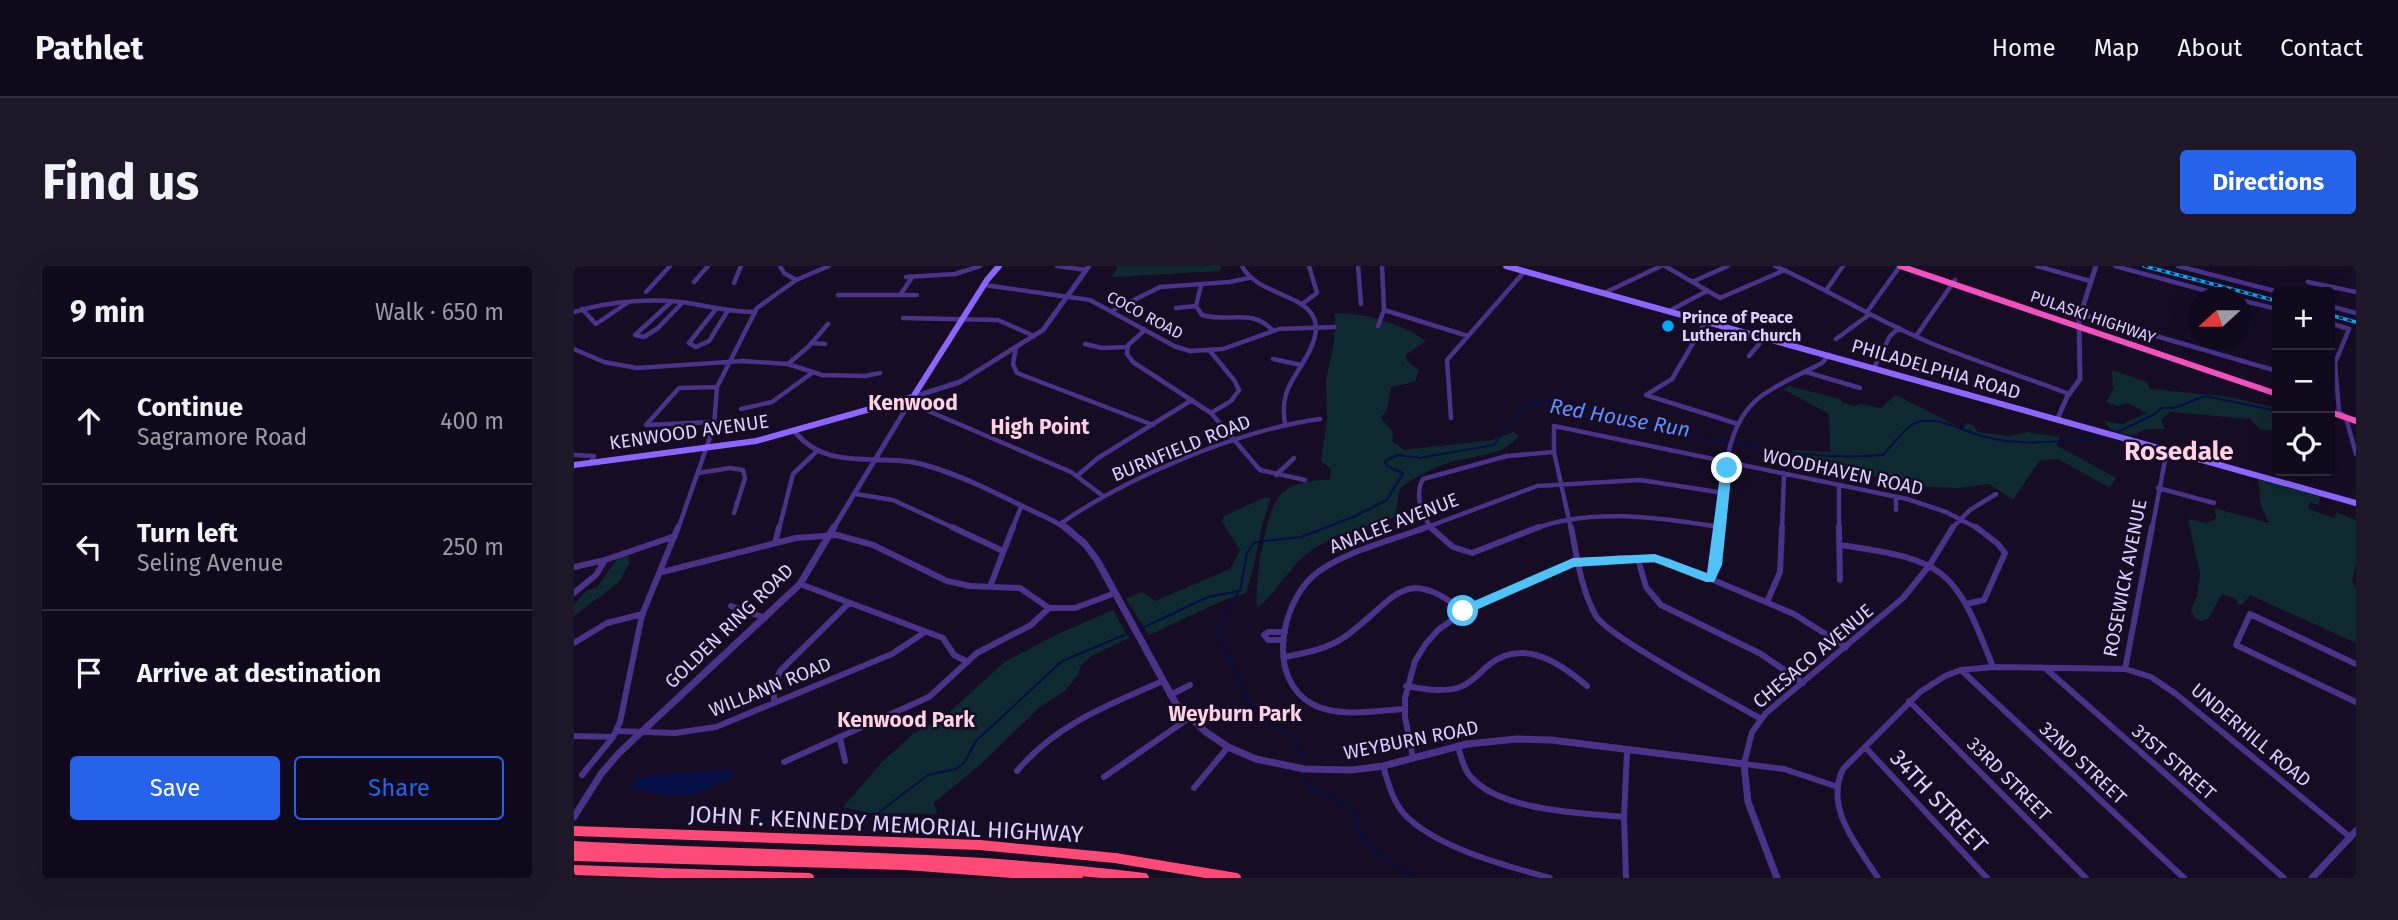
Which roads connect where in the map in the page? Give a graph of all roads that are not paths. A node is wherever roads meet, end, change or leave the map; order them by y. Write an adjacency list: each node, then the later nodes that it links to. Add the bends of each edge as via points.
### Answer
1 (670, 266): 43 (street)
2 (708, 266): 32 (street)
3 (741, 266): 33 (street)
4 (780, 266): 30 (street, via 783,273)
5 (830, 266): 30 (street)
6 (980, 266): 28 (street)
7 (999, 266): 37 (main road, GOLDEN RING ROAD)
8 (1057, 266): 25 (street)
9 (1242, 266): 29 (street)
10 (1309, 266): 54 (street, via 1317,291)
11 (1358, 266): 55 (street)
12 (1382, 266): 62 (street)
13 (1506, 266): 27 (main road, PHILADELPHIA ROAD)
14 (1534, 266): 27 (street)
15 (1663, 266): 34 (street); 45 (street)
16 (1728, 266): 34 (street)
17 (1775, 266): 26 (street)
18 (1843, 266): 40 (street)
19 (1900, 266): 35 (highway, PULASKI HIGHWAY); 68 (street)
20 (1912, 266): 35 (highway, PULASKI HIGHWAY)
21 (2037, 266): 31 (street)
22 (2096, 266): 31 (street)
23 (2115, 266): 39 (street)
24 (2178, 266): 41 (street)
25 (1088, 268): 49 (street, KENWOOD AVENUE)
26 (1785, 270): 40 (street); 42 (street, via 1720,298)
27 (1527, 272): 45 (main road, PHILADELPHIA ROAD); 85 (street)
28 (909, 278): 47 (street)
29 (1249, 278): 38 (street); 54 (street)
30 (796, 279): 67 (street)
31 (2090, 281): 70 (street)
32 (694, 282)
33 (734, 282)
34 (1692, 282): 42 (street)
35 (1954, 282): 75 (highway, PULASKI HIGHWAY); 86 (street)
36 (2308, 282): 44 (street)
37 (984, 285): 49 (street, COCO ROAD); 72 (main road, GOLDEN RING ROAD)
38 (1201, 285): 56 (street); 63 (street, via 1157,288)
39 (2192, 287)
40 (1827, 289): 68 (street)
41 (2272, 290)
42 (1707, 291): 64 (street)
43 (646, 292)
44 (2356, 292)
45 (1604, 293): 64 (main road, PHILADELPHIA ROAD)
46 (838, 295): 47 (street)
47 (900, 295): 48 (street)
48 (917, 295)
49 (1069, 297): 63 (street, COCO ROAD, via 1090,300); 84 (street, KENWOOD AVENUE)
50 (629, 302): 52 (street); 60 (street); 60 (street, via 596,324)
51 (2251, 302): 59 (street)
52 (670, 303): 53 (street); 53 (street, via 635,335 644,337 659,328)
53 (682, 303): 61 (street)
54 (1303, 304): 78 (street, via 1311,312)
55 (1361, 304)
56 (1196, 306): 58 (street); 83 (street, via 1209,318 1258,318)
57 (2335, 307): 69 (street)
58 (1176, 308)
59 (2272, 308)
60 (582, 309): 65 (street)
61 (716, 309): 66 (street); 66 (street, via 689,343 696,347 709,341)
62 (1384, 310): 77 (street); 85 (street)
63 (1112, 311): 82 (street, COCO ROAD)
64 (1670, 311): 73 (main road, PHILADELPHIA ROAD)
65 (574, 312)
66 (727, 312): 67 (street)
67 (754, 312): 100 (street)
68 (1869, 313): 80 (street); 88 (street)
69 (2356, 313)
70 (2080, 314): 75 (street); 104 (street)
71 (903, 318): 72 (street)
72 (963, 320): 84 (street, via 1003,321); 113 (main road, GOLDEN RING ROAD)
73 (1706, 321): 87 (main road, PHILADELPHIA ROAD); 114 (street, via 1672,379)
74 (828, 324): 89 (street)
75 (2079, 325): 111 (highway, PULASKI HIGHWAY); 112 (street, via 2080,379)
76 (2335, 325): 81 (street)
77 (1378, 326)
78 (1314, 327): 79 (street, COCO ROAD); 83 (street, COCO ROAD); 102 (street, via 1311,349)
79 (1334, 327)
80 (1899, 328): 86 (street); 103 (street)
81 (2349, 329): 110 (street, via 2335,363)
82 (1145, 330): 92 (street); 95 (street, COCO ROAD, via 1182,349)
83 (1272, 331): 95 (street, COCO ROAD)
84 (1034, 336): 93 (street, KENWOOD AVENUE)
85 (1468, 336): 99 (street)
86 (1916, 336): 112 (street)
87 (1765, 337): 96 (main road, PHILADELPHIA ROAD); 97 (street)
88 (1836, 339)
89 (812, 343): 90 (street); 101 (street)
90 (825, 344)
91 (1085, 345): 92 (street)
92 (1127, 347): 115 (street, via 1133,362)
93 (1016, 348): 113 (street, KENWOOD AVENUE, via 960,382); 129 (street, via 1013,364 1017,373)
94 (574, 349): 100 (street, via 604,362 637,368)
95 (1210, 351): 120 (street, via 1239,388 1233,400)
96 (1829, 355): 103 (main road, PHILADELPHIA ROAD); 105 (street)
97 (1749, 356)
98 (1273, 359): 102 (street)
99 (1448, 359): 121 (street)
100 (729, 361): 101 (street); 108 (street)
101 (788, 364): 106 (street)
102 (1301, 365): 127 (street, via 1283,396)
103 (1874, 368): 125 (main road, PHILADELPHIA ROAD)
104 (2272, 370)
105 (1806, 372): 109 (street); 128 (street, via 1757,400)
106 (812, 373): 107 (street); 116 (street, via 777,404)
107 (880, 373)
108 (717, 387): 126 (street); 126 (street, via 679,388 646,425)
109 (1860, 388)
110 (2336, 388): 118 (street)
111 (2272, 390)
112 (2069, 394): 125 (street)
113 (917, 396): 130 (main road, KENWOOD AVENUE); 139 (street, GOLDEN RING ROAD); 146 (street, via 932,413)
114 (1646, 396): 128 (street)
115 (1192, 400): 120 (street); 129 (street)
116 (741, 409)
117 (2335, 411): 118 (highway)
118 (2339, 411): 122 (street); 124 (highway)
119 (2335, 412): 122 (highway)
120 (1211, 413): 131 (street)
121 (1451, 418)
122 (2346, 418): 124 (highway); 136 (street)
123 (1320, 419): 127 (street, BURNFIELD ROAD)
124 (2356, 419)
125 (2057, 420): 133 (main road, PHILADELPHIA ROAD)
126 (714, 422): 132 (street)
127 (1285, 424): 131 (street, BURNFIELD ROAD)
128 (1738, 424): 141 (street)
129 (1153, 425): 146 (street)
130 (795, 432): 132 (main road, KENWOOD AVENUE); 134 (street)
131 (1234, 440): 145 (street, via 1255,466); 154 (street, BURNFIELD ROAD)
132 (707, 448): 140 (main road, KENWOOD AVENUE); 143 (street)
133 (2167, 450): 150 (street, ROSEWICK AVENUE); 157 (main road, PHILADELPHIA ROAD)
134 (816, 452): 139 (street, WEYBURN ROAD); 168 (street, via 793,474)
135 (1554, 452): 141 (street, WOODHAVEN ROAD, via 1553,426); 148 (street); 164 (street, via 1507,456 1423,479 1419,486 1421,509)
136 (2356, 454)
137 (574, 455): 140 (street, via 594,456)
138 (1294, 458): 145 (street)
139 (876, 459): 152 (street, GOLDEN RING ROAD); 158 (street, WEYBURN ROAD, via 929,466)
140 (591, 462): 142 (main road, KENWOOD AVENUE)
141 (1728, 462): 144 (street, WOODHAVEN ROAD); 151 (street)
142 (574, 465)
143 (698, 473): 160 (street, via 743,470 745,478); 167 (street)
144 (1784, 474): 149 (street, WOODHAVEN ROAD); 183 (street, via 1780,572)
145 (1276, 475): 147 (street)
146 (1077, 476): 154 (street)
147 (1304, 480)
148 (1561, 484): 151 (street, ANALEE AVENUE, via 1640,480); 162 (street); 164 (street, ANALEE AVENUE, via 1524,489)
149 (1839, 485): 155 (street, WOODHAVEN ROAD); 169 (street)
150 (2158, 488): 156 (street); 201 (street, ROSEWICK AVENUE)
151 (1724, 493): 165 (street)
152 (856, 494): 166 (street, GOLDEN RING ROAD); 170 (street, via 893,500)
153 (1996, 494): 161 (street, CHESACO AVENUE)
154 (1103, 496): 163 (street, BURNFIELD ROAD)
155 (1896, 497): 159 (street); 161 (street, WOODHAVEN ROAD)
156 (2214, 503)
157 (2356, 503)
158 (1021, 507): 163 (street, WEYBURN ROAD); 170 (street)
159 (1896, 510)
160 (734, 513)
161 (1960, 519): 174 (street, CHESACO AVENUE); 185 (street, WOODHAVEN ROAD, via 2005,553 1984,600)
162 (1569, 520): 164 (street, via 1472,553 1441,539); 165 (street, via 1650,516); 173 (street)
163 (1060, 524): 182 (street, WEYBURN ROAD, via 1091,551)
164 (1428, 526): 192 (street, ANALEE AVENUE, via 1320,570 1297,595)
165 (1720, 527): 177 (street)
166 (831, 535): 168 (street); 179 (street, GOLDEN RING ROAD); 180 (street, via 862,541 947,581)
167 (675, 536): 172 (street); 176 (street)
168 (775, 543): 176 (street)
169 (1840, 544): 174 (street); 178 (street)
170 (1003, 551): 180 (street)
171 (1637, 559): 173 (street); 177 (street, via 1663,560); 204 (street, via 1646,587 1661,605 1770,659)
172 (605, 560): 175 (street); 181 (street, via 593,578)
173 (1578, 562): 188 (street); 214 (street, via 1590,607 1606,627)
174 (1930, 566): 185 (street, via 1953,583); 195 (street, CHESACO AVENUE, via 1903,598)
175 (574, 567)
176 (662, 572): 189 (street)
177 (1710, 579): 183 (street)
178 (1840, 580)
179 (800, 584): 184 (street); 190 (street, GOLDEN RING ROAD)
180 (991, 584): 187 (street, via 1026,590)
181 (574, 593)
182 (1115, 593): 187 (street, via 1074,608); 203 (street, WEYBURN ROAD)
183 (1767, 602): 195 (street, via 1810,622)
184 (849, 603): 191 (street); 210 (street, via 779,671)
185 (1966, 604): 199 (street)
186 (731, 606): 190 (street)
187 (1049, 608): 197 (street, via 1031,625 992,643)
188 (1463, 611): 196 (street, via 1436,590 1405,588 1332,645); 206 (street, via 1427,642)
189 (643, 614): 194 (street, via 607,623); 216 (street)
190 (765, 618): 215 (street, GOLDEN RING ROAD)
191 (925, 632): 197 (street, via 943,638 954,655); 210 (street, WILLANN ROAD, via 892,654)
192 (1285, 632): 193 (street, ANALEE AVENUE); 193 (street, via 1264,635 1268,640)
193 (1284, 640): 196 (street, ANALEE AVENUE)
194 (574, 643)
195 (1846, 647): 204 (street, CHESACO AVENUE)
196 (1284, 657): 212 (street, ANALEE AVENUE, via 1292,685 1316,706)
197 (968, 662): 218 (street, via 929,697)
198 (2356, 664): 211 (street, via 2249,614 2236,645)
199 (1993, 667): 200 (street, ROSEWICK AVENUE); 202 (street, ROSEWICK AVENUE)
200 (2045, 668): 201 (street, ROSEWICK AVENUE); 251 (street, 31ST STREET)
201 (2125, 669): 236 (street, UNDERHILL ROAD, via 2170,689)
202 (1961, 670): 209 (street, ROSEWICK AVENUE, via 1934,682); 250 (street, 32ND STREET)
203 (1163, 681): 208 (street, WEYBURN ROAD); 228 (street, via 1061,728 1036,747)
204 (1803, 683): 214 (street, CHESACO AVENUE)
205 (1190, 685): 208 (street)
206 (1406, 686): 207 (street, via 1460,687 1498,659 1525,653 1553,661); 212 (street)
207 (1587, 686)
208 (1170, 695): 213 (street, WEYBURN ROAD)
209 (1909, 701): 221 (street, ROSEWICK AVENUE); 249 (street, 33RD STREET)
210 (775, 702): 215 (street, WILLANN ROAD, via 701,731)
211 (2356, 702)
212 (1403, 709): 223 (street)
213 (1189, 718): 220 (street, WEYBURN ROAD); 230 (street)
214 (1761, 719): 226 (street, CHESACO AVENUE, via 1749,739)
215 (641, 732): 216 (street, WILLANN ROAD); 233 (street, GOLDEN RING ROAD, via 601,774)
216 (615, 734): 217 (street, WILLANN ROAD); 229 (street)
217 (574, 736)
218 (840, 738): 224 (street); 225 (street)
219 (1458, 746): 222 (street, WEYBURN ROAD, via 1530,739); 223 (street, WEYBURN ROAD); 234 (street, via 1470,775 1489,789 1536,806)
220 (1228, 747): 227 (street, WEYBURN ROAD, via 1265,762 1304,769); 232 (street)
221 (1865, 747): 231 (street, ROSEWICK AVENUE, via 1843,769); 248 (street, 34TH STREET)
222 (1627, 751): 226 (street, WEYBURN ROAD); 234 (street)
223 (1413, 758): 227 (street, WEYBURN ROAD)
224 (845, 761)
225 (784, 762)
226 (1744, 764): 231 (street, WEYBURN ROAD, via 1784,769); 246 (street, CHESACO AVENUE, via 1748,802)
227 (1382, 766): 244 (street, via 1400,808 1421,829)
228 (1017, 771)
229 (582, 775)
230 (1104, 777)
231 (1835, 786): 247 (street, via 1839,810)
232 (1194, 788)
233 (574, 817)
234 (1624, 817): 245 (street)
235 (574, 831): 243 (highway, JOHN F. KENNEDY MEMORIAL HIGHWAY, via 992,846 1115,858)
236 (2353, 834): 252 (street)
237 (574, 846): 242 (highway, via 924,857)
238 (574, 856): 241 (highway, via 934,866)
239 (574, 870): 240 (highway)
240 (809, 878)
241 (1078, 878)
242 (1144, 878)
243 (1236, 878)
244 (1550, 878)
245 (1626, 878)
246 (1777, 878)
247 (1878, 878)
248 (1987, 878)
249 (2086, 878)
250 (2184, 878)
251 (2284, 878)
252 (2312, 878)

